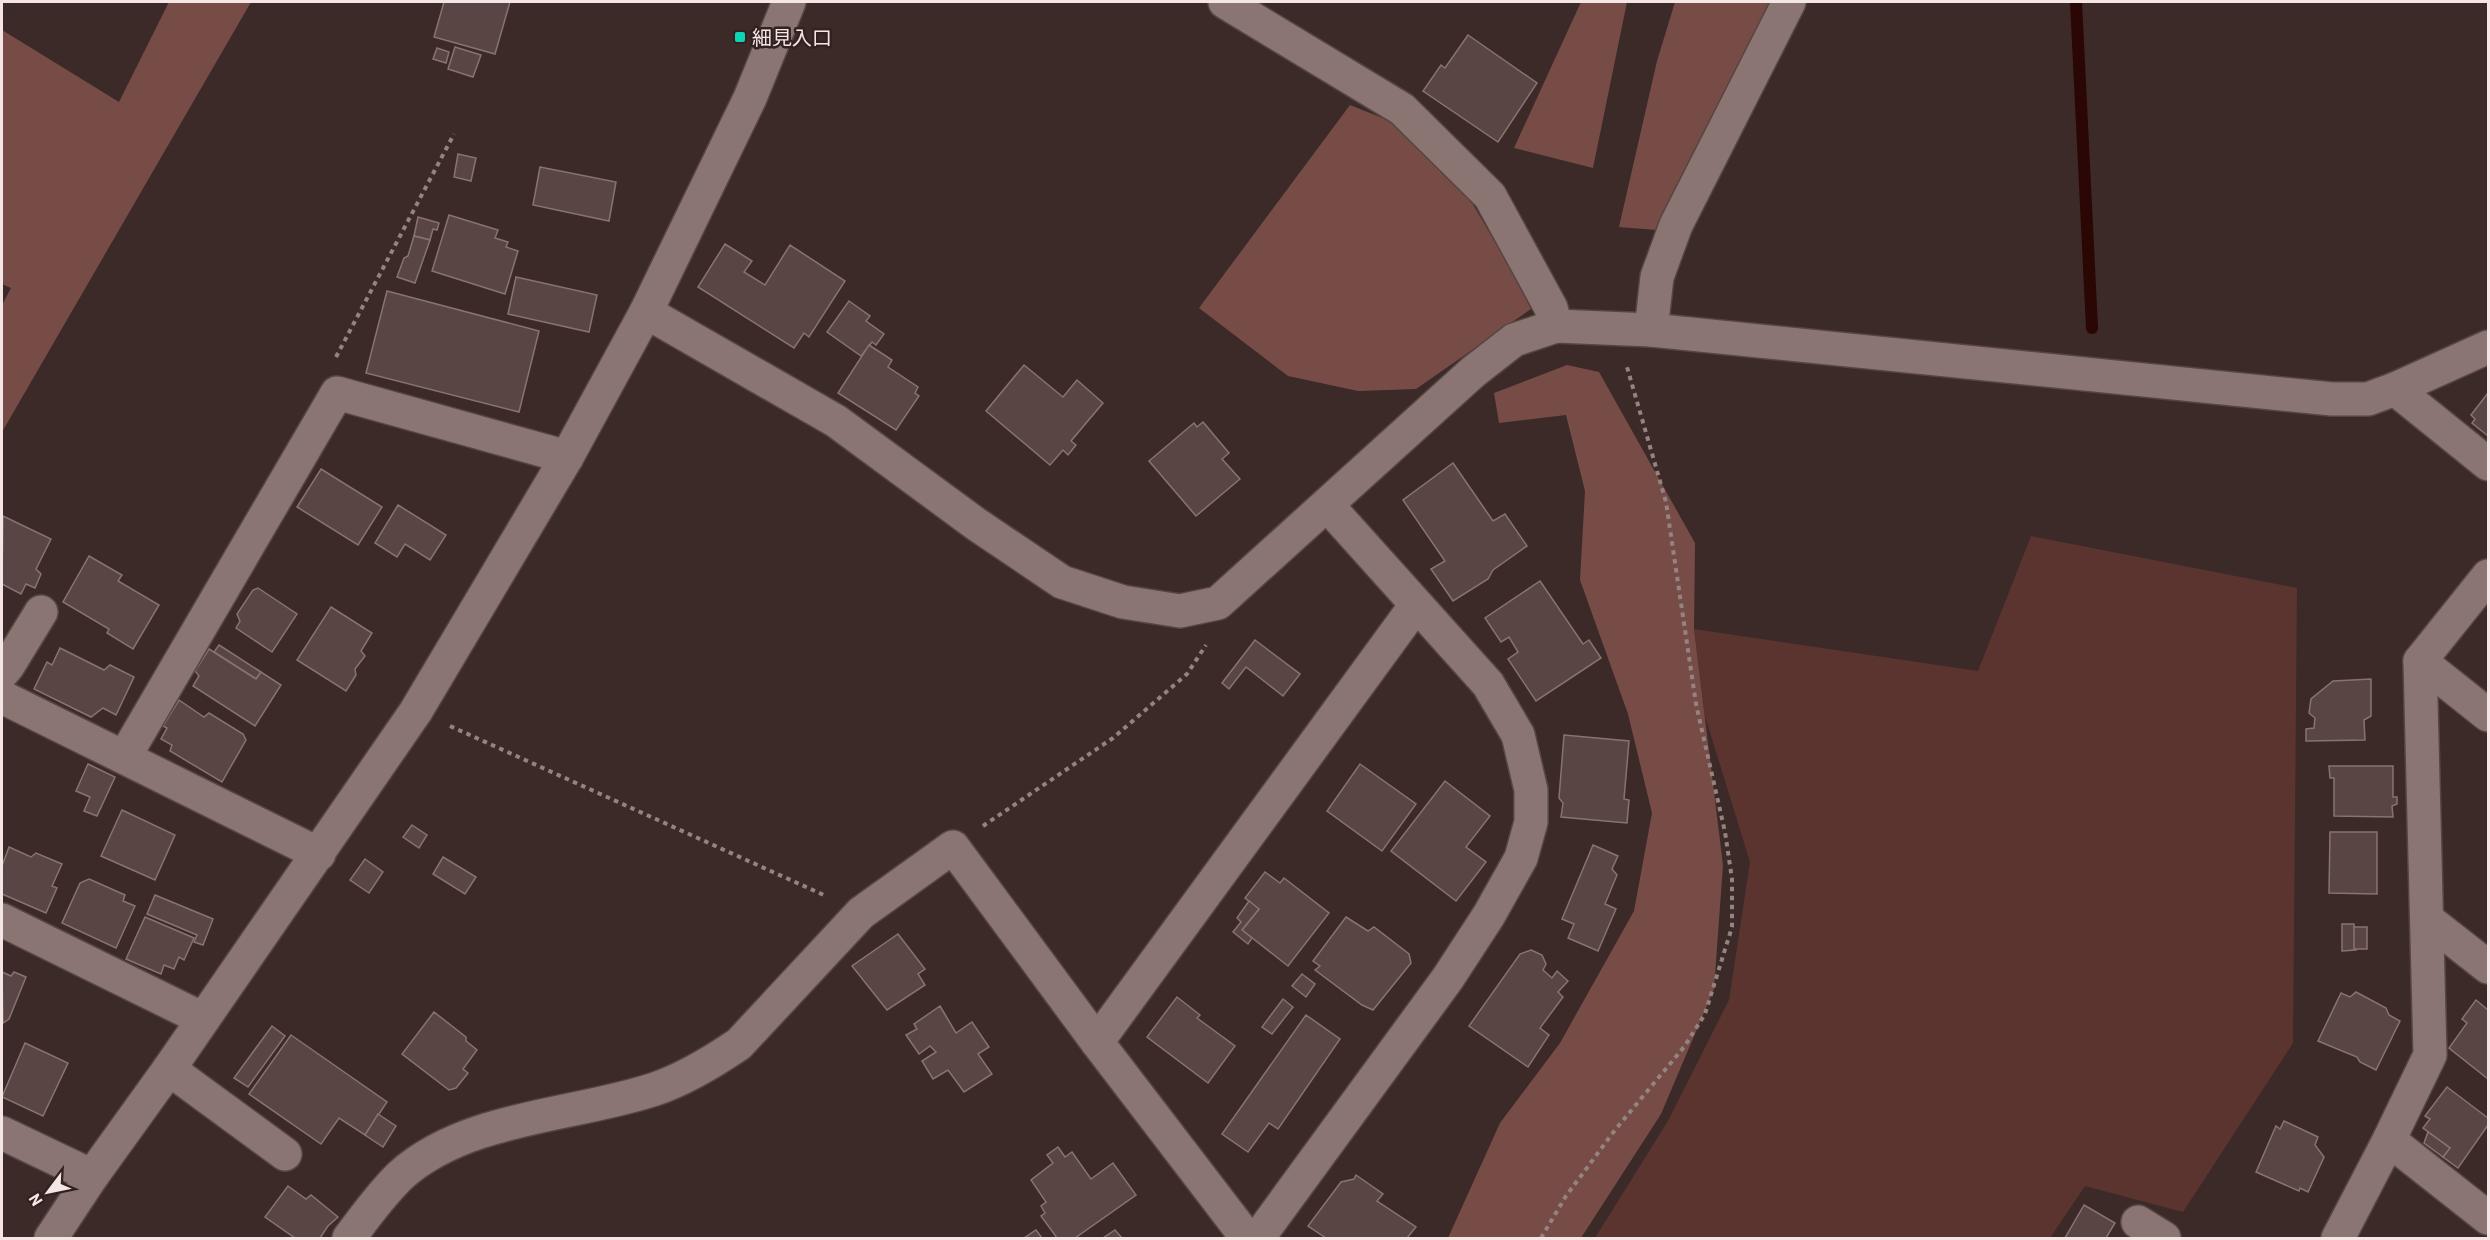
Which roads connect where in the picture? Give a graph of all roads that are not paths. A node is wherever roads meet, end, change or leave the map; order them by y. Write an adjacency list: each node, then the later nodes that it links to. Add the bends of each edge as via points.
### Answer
1 (789, 2): 4 (street, via 750,98)
2 (1225, 2): 5 (street, via 1402,108 1490,196 1551,308)
3 (1789, 2): 6 (street, via 1676,225)
4 (646, 312): 9 (street); 11 (street, via 836,421 1062,582 1123,602 1180,611 1218,603)
5 (1556, 326): 6 (street); 11 (street, via 1514,340 1473,372)
6 (1638, 329): 8 (street, via 2302,398 2368,399)
7 (2488, 347): 8 (street)
8 (2395, 389): 10 (street)
9 (567, 457): 19 (street, via 337,393); 20 (street, via 416,711)
10 (2488, 464)
11 (1328, 506): 13 (street)
12 (2488, 576): 15 (street)
13 (1416, 605): 25 (street); 35 (street, via 1488,684 1518,735 1531,790 1531,822 1521,858 1448,978)
14 (41, 612): 16 (street)
15 (2420, 661): 18 (street); 22 (street)
16 (2, 673)
17 (2, 697): 19 (street)
18 (2488, 715)
19 (125, 756): 20 (street)
20 (319, 854): 24 (street)
21 (2, 920): 24 (street)
22 (2428, 920): 23 (street); 28 (street, via 2430,1055)
23 (2488, 967)
24 (203, 1019): 26 (street)
25 (1097, 1042): 33 (street, via 953,847 861,913 740,1044 716,1060 656,1089 457,1140 403,1174 379,1198); 34 (street)
26 (169, 1069): 29 (street); 30 (street)
27 (2, 1133): 30 (street)
28 (2390, 1140): 31 (street); 36 (street)
29 (285, 1154)
30 (92, 1176): 32 (street)
31 (2488, 1218)
32 (51, 1239)
33 (349, 1239)
34 (1247, 1239)
35 (1258, 1239)
36 (2338, 1239)

